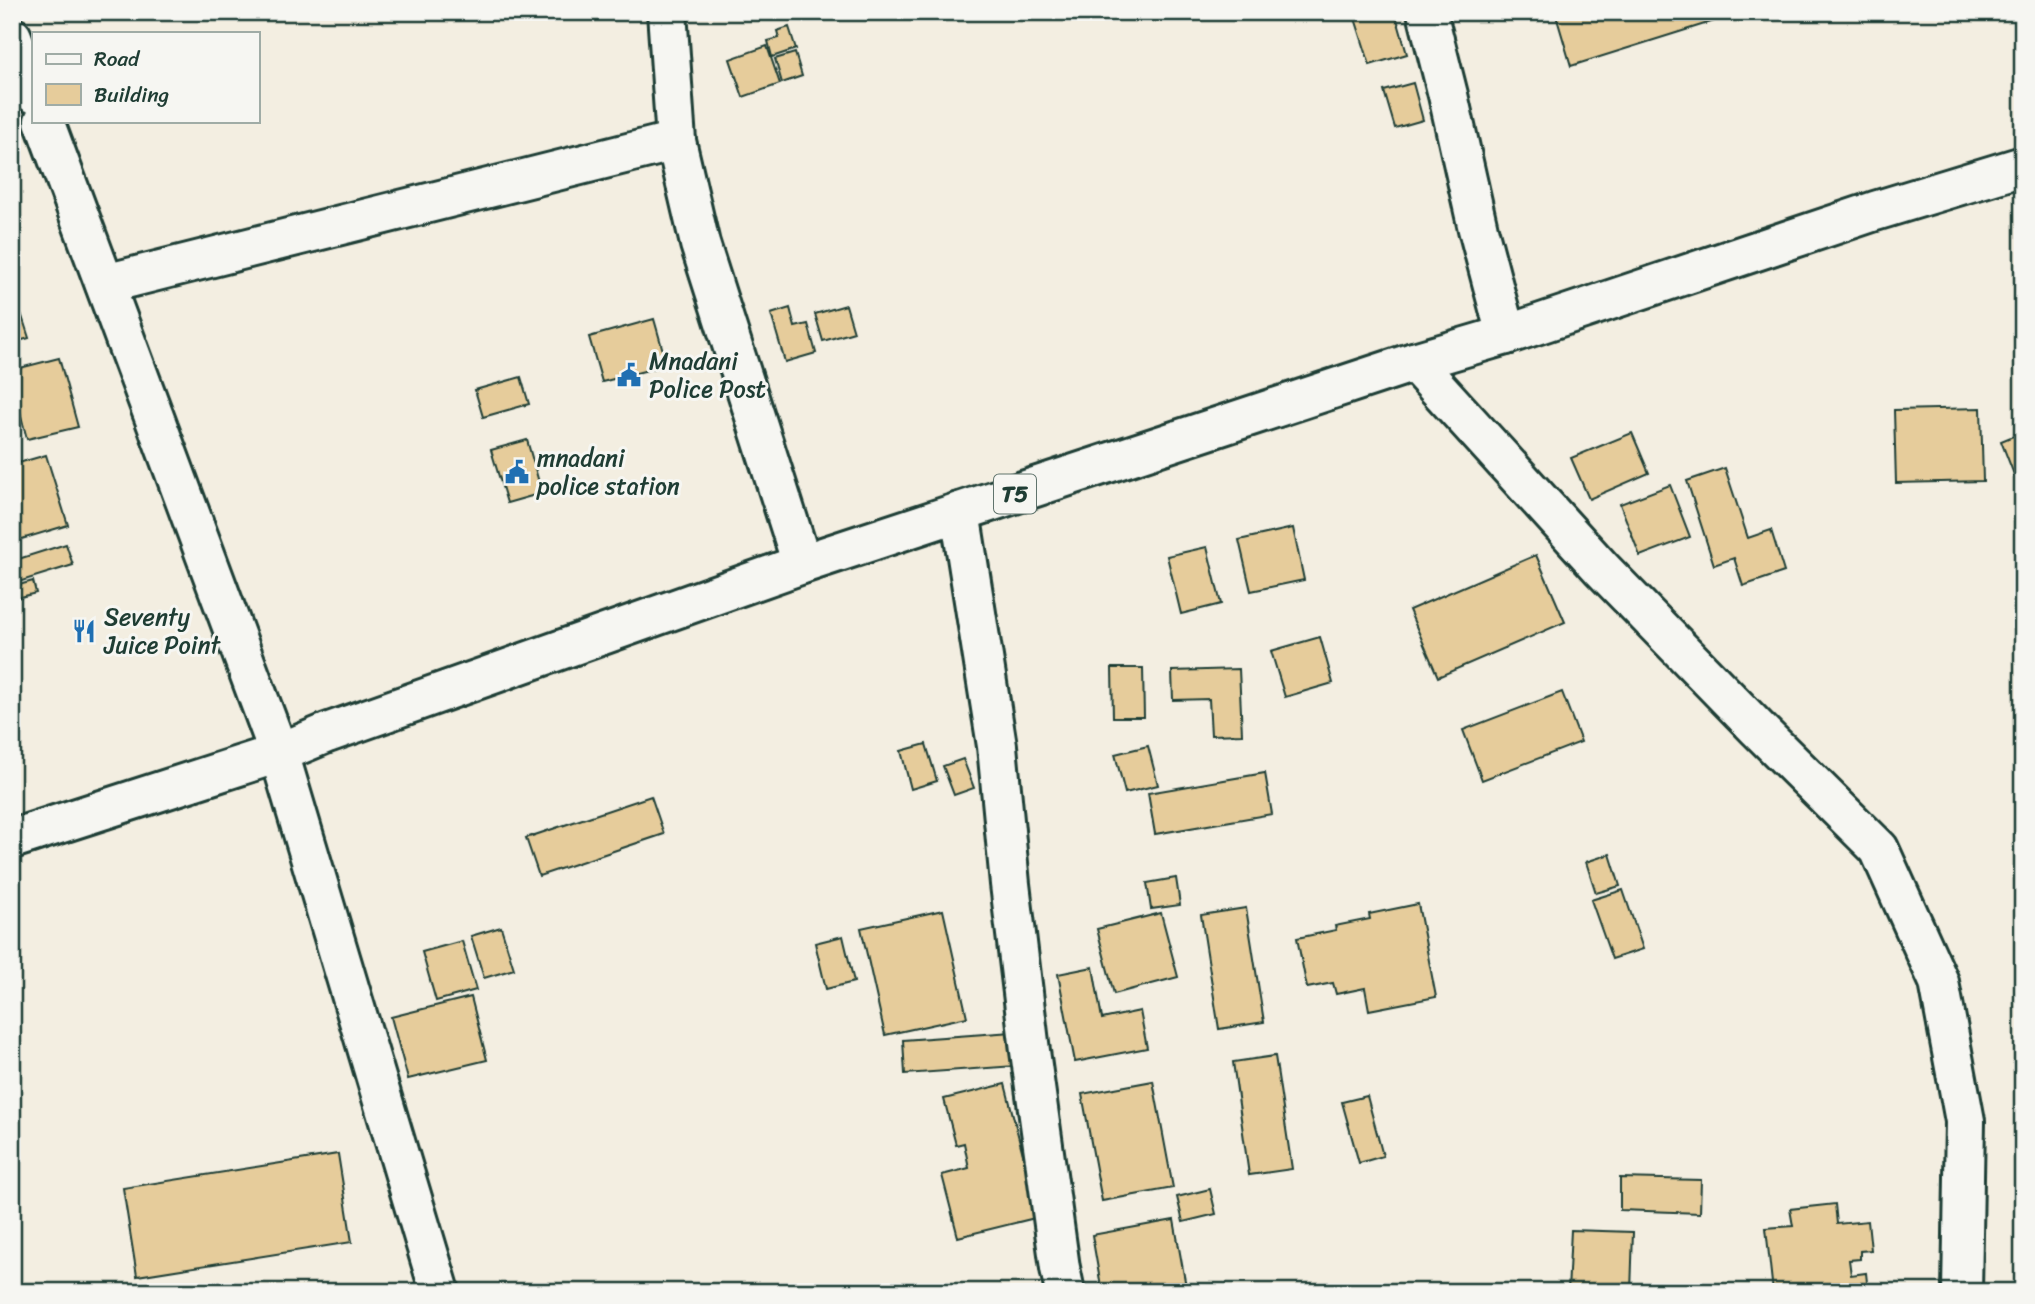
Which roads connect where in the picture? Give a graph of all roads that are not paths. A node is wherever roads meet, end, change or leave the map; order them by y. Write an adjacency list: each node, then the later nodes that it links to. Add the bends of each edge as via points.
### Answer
1 (667, 12): 6 (main road)
2 (1427, 12): 9 (main road)
3 (12, 37): 4 (main road)
4 (32, 90)
5 (44, 122): 8 (main road)
6 (676, 141): 8 (main road); 12 (main road, via 700,244)
7 (2023, 166): 9 (main road, T5)
8 (105, 284): 13 (main road)
9 (1506, 335): 10 (main road, T5)
10 (1414, 362): 11 (main road, T5); 17 (main road, via 1602,569 1879,849 1939,982 1965,1121)
11 (960, 512): 12 (main road, T5); 16 (main road, via 997,746 1028,1037)
12 (803, 564): 13 (main road, T5)
13 (279, 752): 14 (main road, T5); 15 (main road)
14 (12, 839)
15 (440, 1292)
16 (1065, 1292)
17 (1962, 1292)

